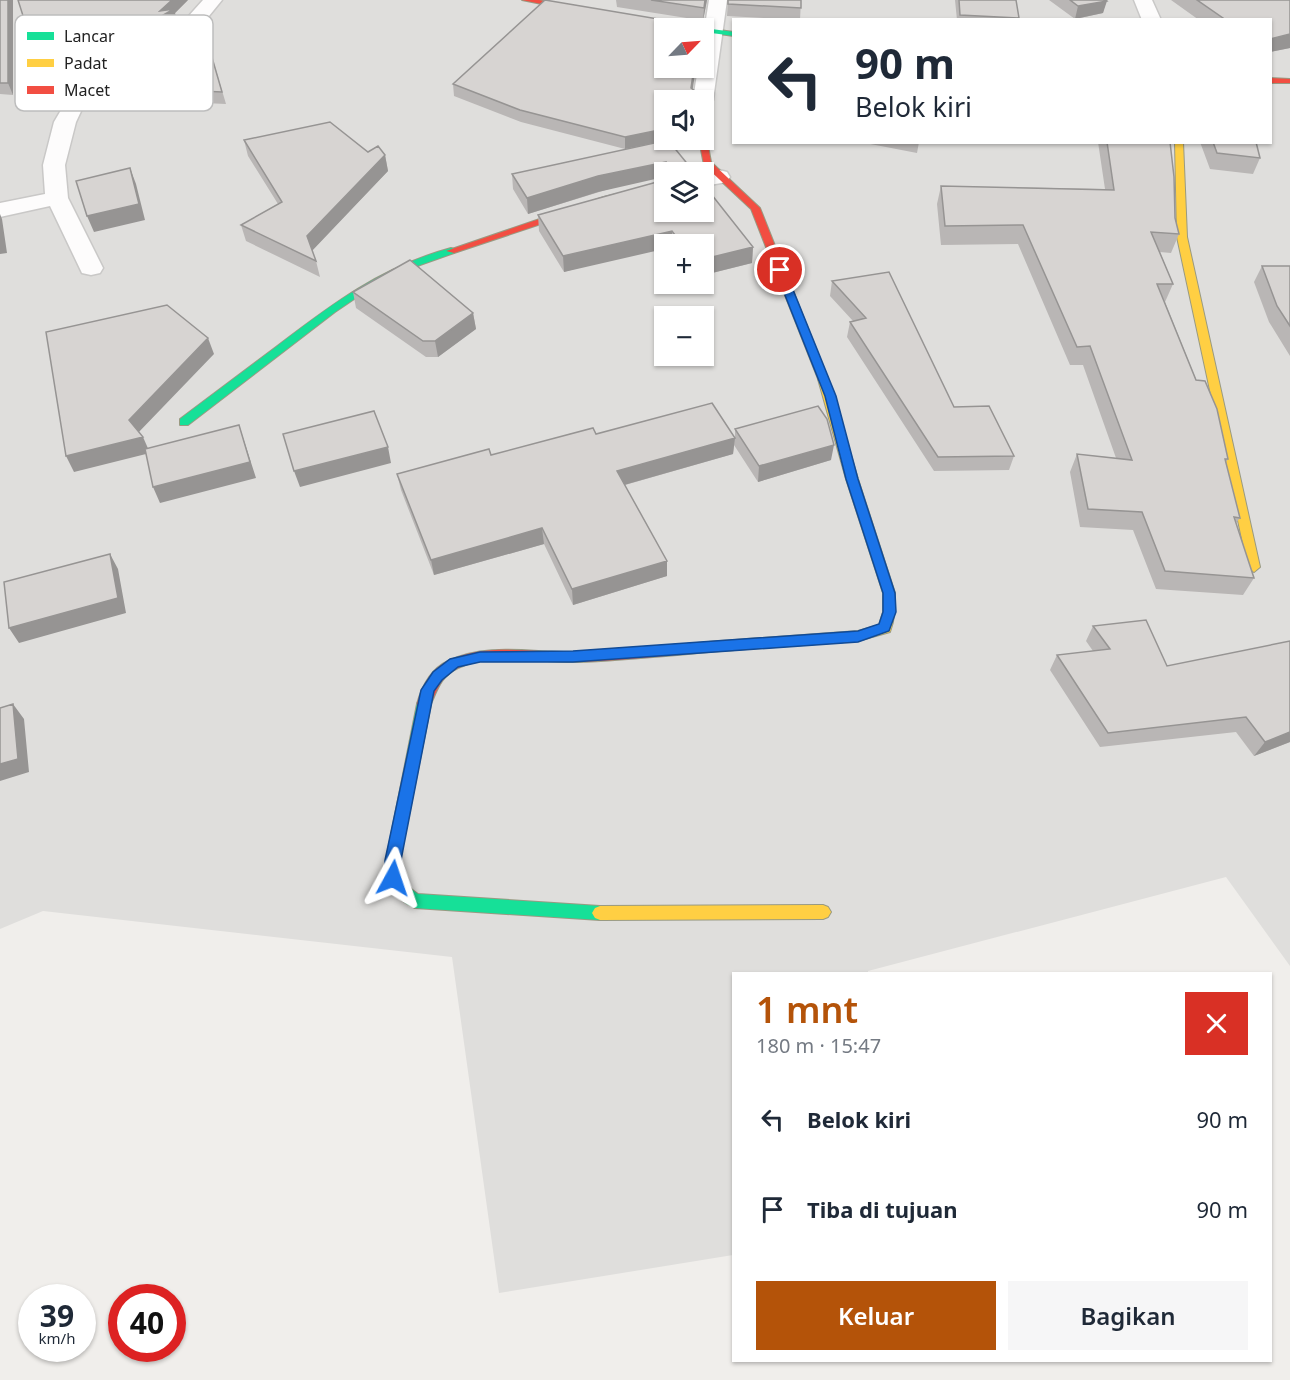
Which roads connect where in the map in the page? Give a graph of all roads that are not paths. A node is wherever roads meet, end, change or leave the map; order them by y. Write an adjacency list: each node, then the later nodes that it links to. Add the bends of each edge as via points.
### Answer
1 (213, 0): 6 (street)
2 (526, 0): 5 (street)
3 (718, 0): 7 (street)
4 (1143, 0): 8 (street)
5 (601, 13)
6 (200, 15)
7 (712, 18)
8 (1151, 18)
9 (714, 32): 10 (street)
10 (732, 34)
11 (1272, 80): 12 (street)
12 (1290, 81)
13 (70, 111): 17 (street, via 54,165)
14 (1179, 144): 21 (street, via 1182,237)
15 (714, 179): 22 (street, via 740,192 755,208 830,396 889,593 885,628 858,636 573,657 480,657 455,663 437,676 428,690 393,860 393,878 398,891 415,902 616,915)
16 (654, 188): 20 (street, via 540,219 417,263 365,287)
17 (57, 198): 18 (street); 19 (street)
18 (0, 210)
19 (91, 268)
20 (184, 422)
21 (1254, 567)
22 (823, 912)

